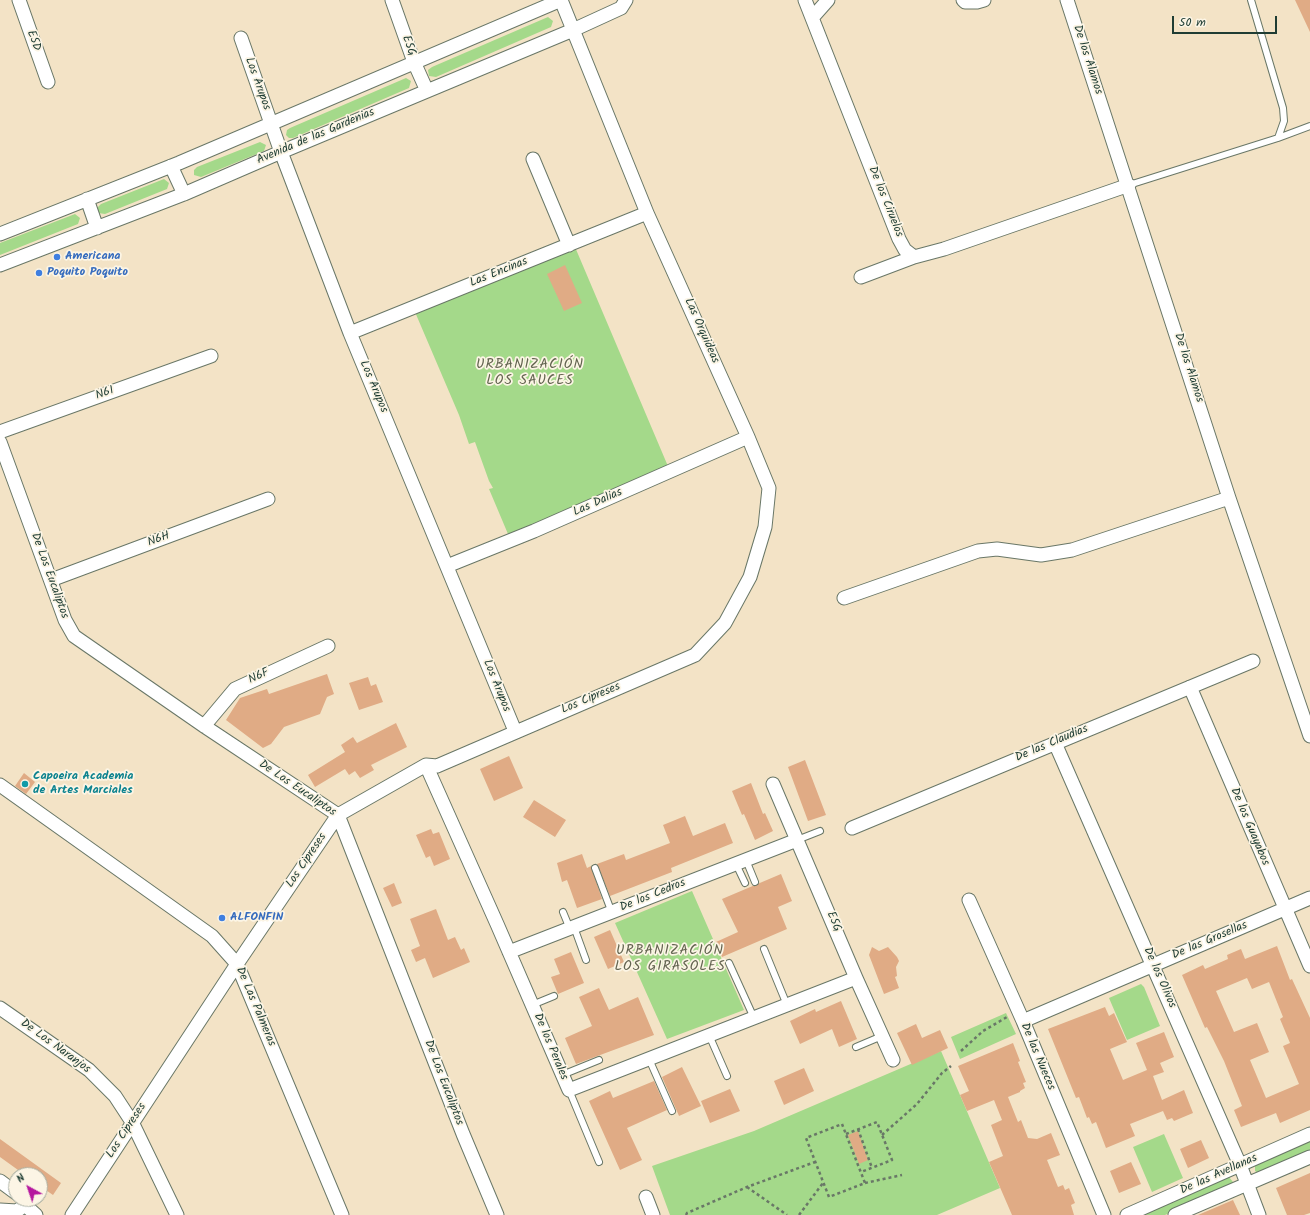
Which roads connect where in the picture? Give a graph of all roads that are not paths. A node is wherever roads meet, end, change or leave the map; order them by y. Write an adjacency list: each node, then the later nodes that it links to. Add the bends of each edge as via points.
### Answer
1 (18, 0): 15 (street, E5D)
2 (392, 0): 14 (street, E5G)
3 (561, 0): 12 (street, Las Orquideas); 14 (street)
4 (626, 0): 12 (street, Avenida de las Gardenias, via 621,8)
5 (805, 0): 11 (street, De los Ciruelos)
6 (828, 0): 11 (street)
7 (963, 0): 8 (street)
8 (984, 0)
9 (1067, 0): 23 (street, De los Alamos)
10 (1251, 0): 19 (lane, via 1283,108 1284,121)
11 (812, 18): 30 (street, De los Ciruelos, via 899,240 905,250)
12 (573, 30): 16 (street, Avenida de las Gardenias); 26 (street, Las Orquideas)
13 (241, 38): 17 (street, Los Arupos)
14 (414, 62): 16 (street, E5G); 17 (street)
15 (48, 82)
16 (426, 91): 20 (street, Avenida de las Gardenias)
17 (272, 124): 20 (street, Los Arupos); 22 (street)
18 (1310, 126): 19 (lane)
19 (1278, 138): 23 (lane)
20 (281, 152): 24 (street, Avenida de las Gardenias); 33 (street, Los Arupos)
21 (533, 159): 29 (street)
22 (171, 166): 24 (street); 25 (street)
23 (1129, 185): 30 (street); 38 (street, De los Alamos)
24 (184, 194): 27 (street, Avenida de las Gardenias)
25 (87, 199): 27 (street); 28 (street)
26 (647, 213): 29 (street, Las Encinas); 36 (street, Las Orquideas)
27 (97, 228): 31 (street, Avenida de las Gardenias)
28 (0, 234)
29 (569, 244): 33 (street, Las Encinas)
30 (914, 257): 32 (street)
31 (0, 265)
32 (862, 277)
33 (350, 332): 40 (street, Los Arupos)
34 (211, 356): 35 (street, N6I)
35 (0, 432)
36 (748, 437): 40 (street, Las Dalias, via 534,531); 44 (street, Las Orquideas, via 769,488 765,527 750,577 725,623)
37 (0, 442): 41 (street, De Los Eucaliptos)
38 (1229, 498): 42 (street, via 1072,550 1041,555 997,549 978,551); 49 (street, De los Alamos)
39 (268, 499): 41 (street, N6H)
40 (447, 566): 48 (street, Los Arupos)
41 (51, 580): 47 (street, De Los Eucaliptos, via 74,636)
42 (844, 598)
43 (328, 646): 47 (street, N6F, via 236,689)
44 (695, 655): 48 (street, Los Cipreses)
45 (1253, 661): 46 (street, De las Claudias)
46 (1190, 687): 50 (street, De las Claudias); 64 (street, De los Guayabos)
47 (204, 726): 54 (street, De Los Eucaliptos)
48 (514, 731): 51 (street, Los Cipreses, via 437,766)
49 (1310, 736)
50 (1055, 743): 55 (street, De las Claudias); 73 (street, De los Olivos)
51 (426, 765): 54 (street, Los Cipreses); 69 (street, De los Perales)
52 (773, 784): 57 (street, E5G)
53 (0, 785): 72 (street, De Las Palmeras, via 212,936)
54 (338, 815): 72 (street, Los Cipreses); 106 (street, De Los Eucaliptos)
55 (852, 828)
56 (820, 830): 57 (lane)
57 (797, 840): 58 (street, De los Cedros); 75 (street, E5G)
58 (741, 862): 60 (lane); 61 (lane); 66 (street, De los Cedros)
59 (595, 868): 66 (lane)
60 (755, 882)
61 (745, 883)
62 (1310, 898): 64 (street, De las Grosellas)
63 (969, 900): 80 (street, De las Nueces)
64 (1285, 909): 73 (street, De las Grosellas); 74 (street, De los Guayabos)
65 (564, 912): 67 (lane)
66 (612, 913): 67 (street, De los Cedros)
67 (572, 928): 69 (street, De los Cedros); 70 (lane)
68 (764, 949): 78 (lane)
69 (509, 952): 77 (street, De los Perales)
70 (586, 960)
71 (729, 963): 81 (lane)
72 (237, 964): 92 (street, Los Cipreses); 105 (street, De Las Palmeras)
73 (1153, 965): 80 (street, De las Grosellas); 96 (street, De los Olivos)
74 (1310, 966)
75 (856, 978): 78 (street, De los Perales); 83 (street, E5G)
76 (554, 996): 77 (lane)
77 (532, 1005): 88 (street, De los Perales)
78 (787, 1005): 81 (street, De los Perales)
79 (0, 1008): 92 (street, De Los Naranjos, via 89,1070 115,1096)
80 (1020, 1016): 108 (street, De las Nueces)
81 (754, 1018): 82 (street, De los Perales)
82 (709, 1035): 85 (street, De los Perales); 89 (lane)
83 (882, 1036): 84 (lane); 87 (street, E5G)
84 (856, 1047)
85 (649, 1059): 90 (street, De los Perales); 91 (lane)
86 (599, 1060): 88 (lane)
87 (893, 1060)
88 (562, 1075): 90 (street, De los Perales)
89 (727, 1076)
90 (569, 1090): 95 (lane)
91 (672, 1111)
92 (132, 1122): 103 (street, Los Cipreses); 104 (street, De Los Naranjos)
93 (1310, 1134): 96 (street, De las Avellanas)
94 (1310, 1157): 97 (street, De las Avellanas)
95 (599, 1162)
96 (1240, 1165): 97 (street, De los Olivos); 109 (street, De las Avellanas)
97 (1246, 1185): 110 (street, De las Avellanas); 111 (street, De los Olivos)
98 (646, 1198): 107 (street)
99 (20, 1207): 101 (street, via 17,1211)
100 (29, 1207): 102 (street)
101 (0, 1210)
102 (36, 1215)
103 (72, 1215)
104 (177, 1215)
105 (342, 1215)
106 (497, 1215)
107 (653, 1215)
108 (1104, 1215)
109 (1127, 1215)
110 (1175, 1215)
111 (1259, 1215)

